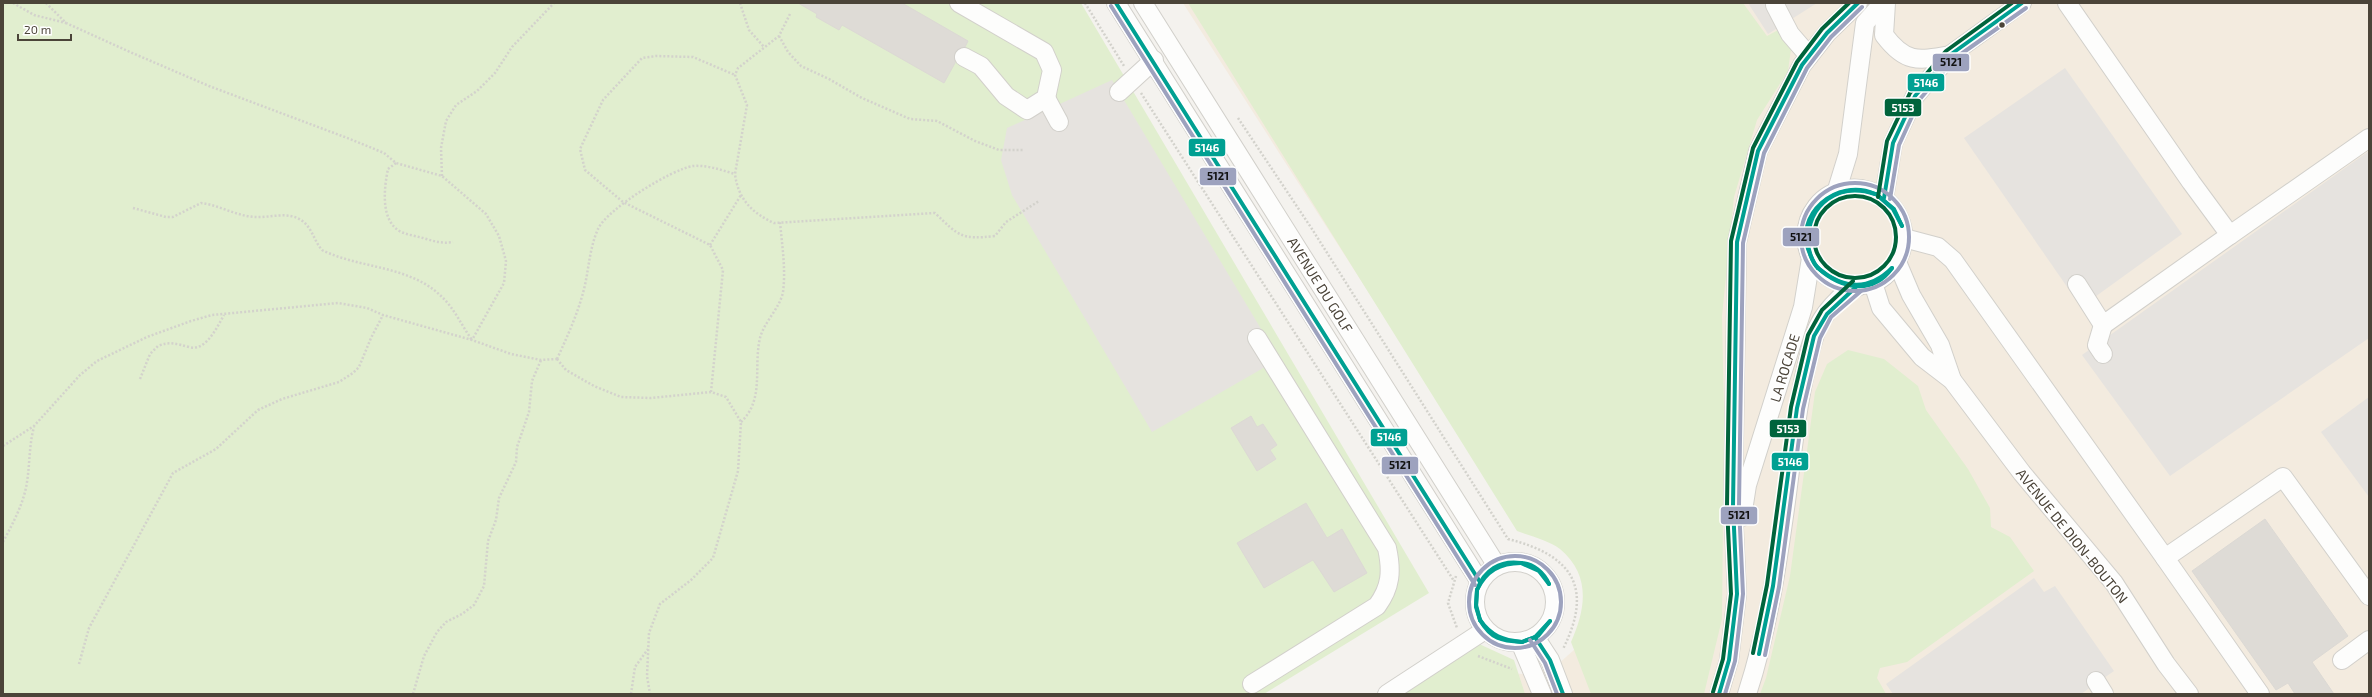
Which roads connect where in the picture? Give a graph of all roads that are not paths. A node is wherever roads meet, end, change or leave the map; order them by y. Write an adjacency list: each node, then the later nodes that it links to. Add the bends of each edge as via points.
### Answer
1 (959, 3): 14 (street, via 1044,52 1052,70)
2 (1116, 3): 12 (street, AVENUE DU GOLF)
3 (1143, 3): 30 (street, AVENUE DU GOLF)
4 (1858, 3): 10 (street, LA ROCADE)
5 (1884, 3): 9 (street, via 1884,35 1896,51 1909,58 1929,59); 17 (street, via 1865,23 1848,154)
6 (2022, 3): 9 (street)
7 (2067, 3): 19 (street, via 2190,182)
8 (1775, 5): 10 (street, via 1790,34)
9 (1950, 55): 18 (street, via 1915,96 1893,143)
10 (1808, 56): 32 (street, LA ROCADE, via 1758,151 1737,242 1732,506)
11 (964, 57): 14 (street, via 981,66 1006,96 1027,110)
12 (1154, 60): 13 (street); 31 (street, AVENUE DU GOLF)
13 (1119, 92)
14 (1046, 98): 15 (street)
15 (1059, 122)
16 (2369, 138): 19 (street)
17 (1836, 193): 18 (street, via 1860,189); 21 (street, via 1823,201 1813,213 1807,227 1806,243)
18 (1884, 198): 20 (street, via 1894,209 1901,223)
19 (2230, 235): 25 (street)
20 (1904, 238): 22 (street); 29 (street, via 1938,248 1953,260)
21 (1811, 258): 24 (street, via 1818,270 1830,279 1843,285); 32 (street, LA ROCADE, via 1803,307 1743,505)
22 (1897, 262): 24 (street, via 1887,274); 28 (street, AVENUE DE DION-BOUTON, via 1910,295 1940,345)
23 (2077, 284): 25 (street)
24 (1865, 285): 28 (street, AVENUE DE DION-BOUTON, via 1922,357); 43 (street, LA ROCADE, via 1830,308 1818,324 1814,336 1797,408 1772,586)
25 (2103, 325): 27 (street, via 2097,345)
26 (1257, 338): 38 (street, via 1387,548 1391,564 1388,588 1377,606)
27 (2103, 354)
28 (1952, 380): 44 (street, AVENUE DE DION-BOUTON, via 2022,473 2114,583 2166,664)
29 (2165, 558): 33 (street, via 2283,476); 45 (street)
30 (1497, 566): 31 (street); 35 (street, via 1510,562 1525,563 1544,575 1552,587 1555,600 1553,614 1547,626)
31 (1480, 582): 34 (street, via 1475,599 1478,618)
32 (1737, 594): 42 (street, LA ROCADE, via 1729,660)
33 (2369, 596)
34 (1485, 630): 35 (street, via 1496,638 1510,642); 39 (street)
35 (1528, 640): 40 (street); 41 (street, via 1550,660)
36 (2369, 640): 37 (street)
37 (2342, 660)
38 (1252, 684)
39 (1387, 694)
40 (1542, 694)
41 (1563, 694)
42 (1719, 694)
43 (1748, 694)
44 (2189, 694)
45 (2260, 694)

